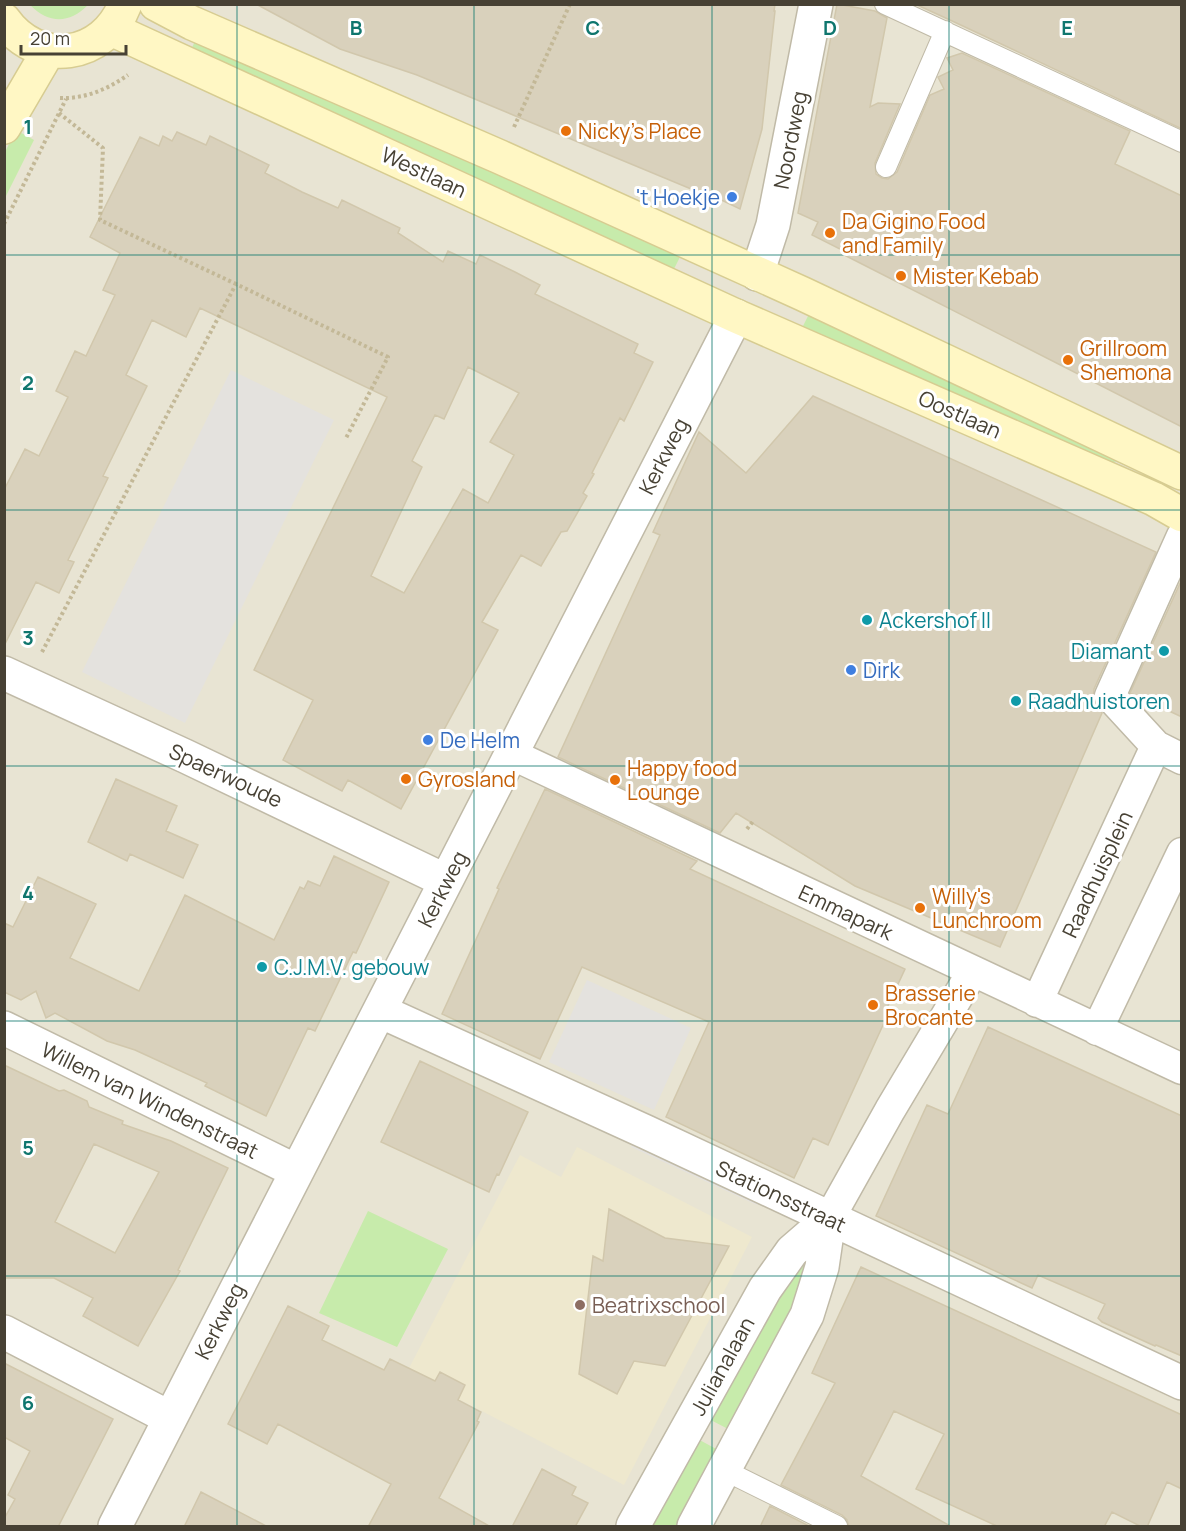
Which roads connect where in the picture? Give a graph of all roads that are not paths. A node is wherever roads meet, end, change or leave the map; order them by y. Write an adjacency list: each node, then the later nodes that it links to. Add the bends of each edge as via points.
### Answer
1 (156, 4): 11 (main road, Westlaan)
2 (816, 4): 11 (street, Noordweg, via 773,225)
3 (885, 4): 5 (lane)
4 (118, 17): 7 (main road, via 103,37 83,48); 12 (main road, Westlaan, via 153,49)
5 (945, 31): 9 (lane); 10 (lane)
6 (8, 37): 7 (main road)
7 (49, 50): 8 (main road)
8 (4, 128)
9 (1182, 142)
10 (886, 167)
11 (758, 274): 13 (main road, Oostlaan)
12 (736, 316): 14 (main road, Oostlaan, via 1154,499); 18 (street, Kerkweg)
13 (1182, 473)
14 (1182, 516)
15 (1182, 536): 17 (street, Raadhuisplein, via 1110,696)
16 (15, 678): 20 (street, Spaerwoude)
17 (1169, 753): 22 (street, Raadhuisplein)
18 (511, 754): 20 (street, Kerkweg); 21 (street, Emmapark)
19 (1182, 853): 25 (street)
20 (446, 881): 23 (street, Kerkweg)
21 (973, 971): 22 (street, Emmapark); 28 (street, Julianalaan)
22 (1037, 1002): 25 (street, Emmapark)
23 (380, 1011): 27 (street, Kerkweg); 28 (street, Stationsstraat)
24 (4, 1028): 27 (street, Willem van Windenstraat)
25 (1097, 1030): 26 (street, Emmapark)
26 (1182, 1069)
27 (296, 1171): 31 (street, Kerkweg)
28 (829, 1219): 30 (street, Stationsstraat); 32 (street, Julianalaan, via 822,1267 807,1315); 34 (street, Julianalaan, via 792,1251 765,1289)
29 (4, 1332): 31 (street)
30 (1182, 1383)
31 (170, 1418): 33 (street, Kerkweg)
32 (724, 1470): 35 (street, Julianalaan); 36 (lane)
33 (115, 1527)
34 (633, 1527)
35 (694, 1527)
36 (837, 1527)

